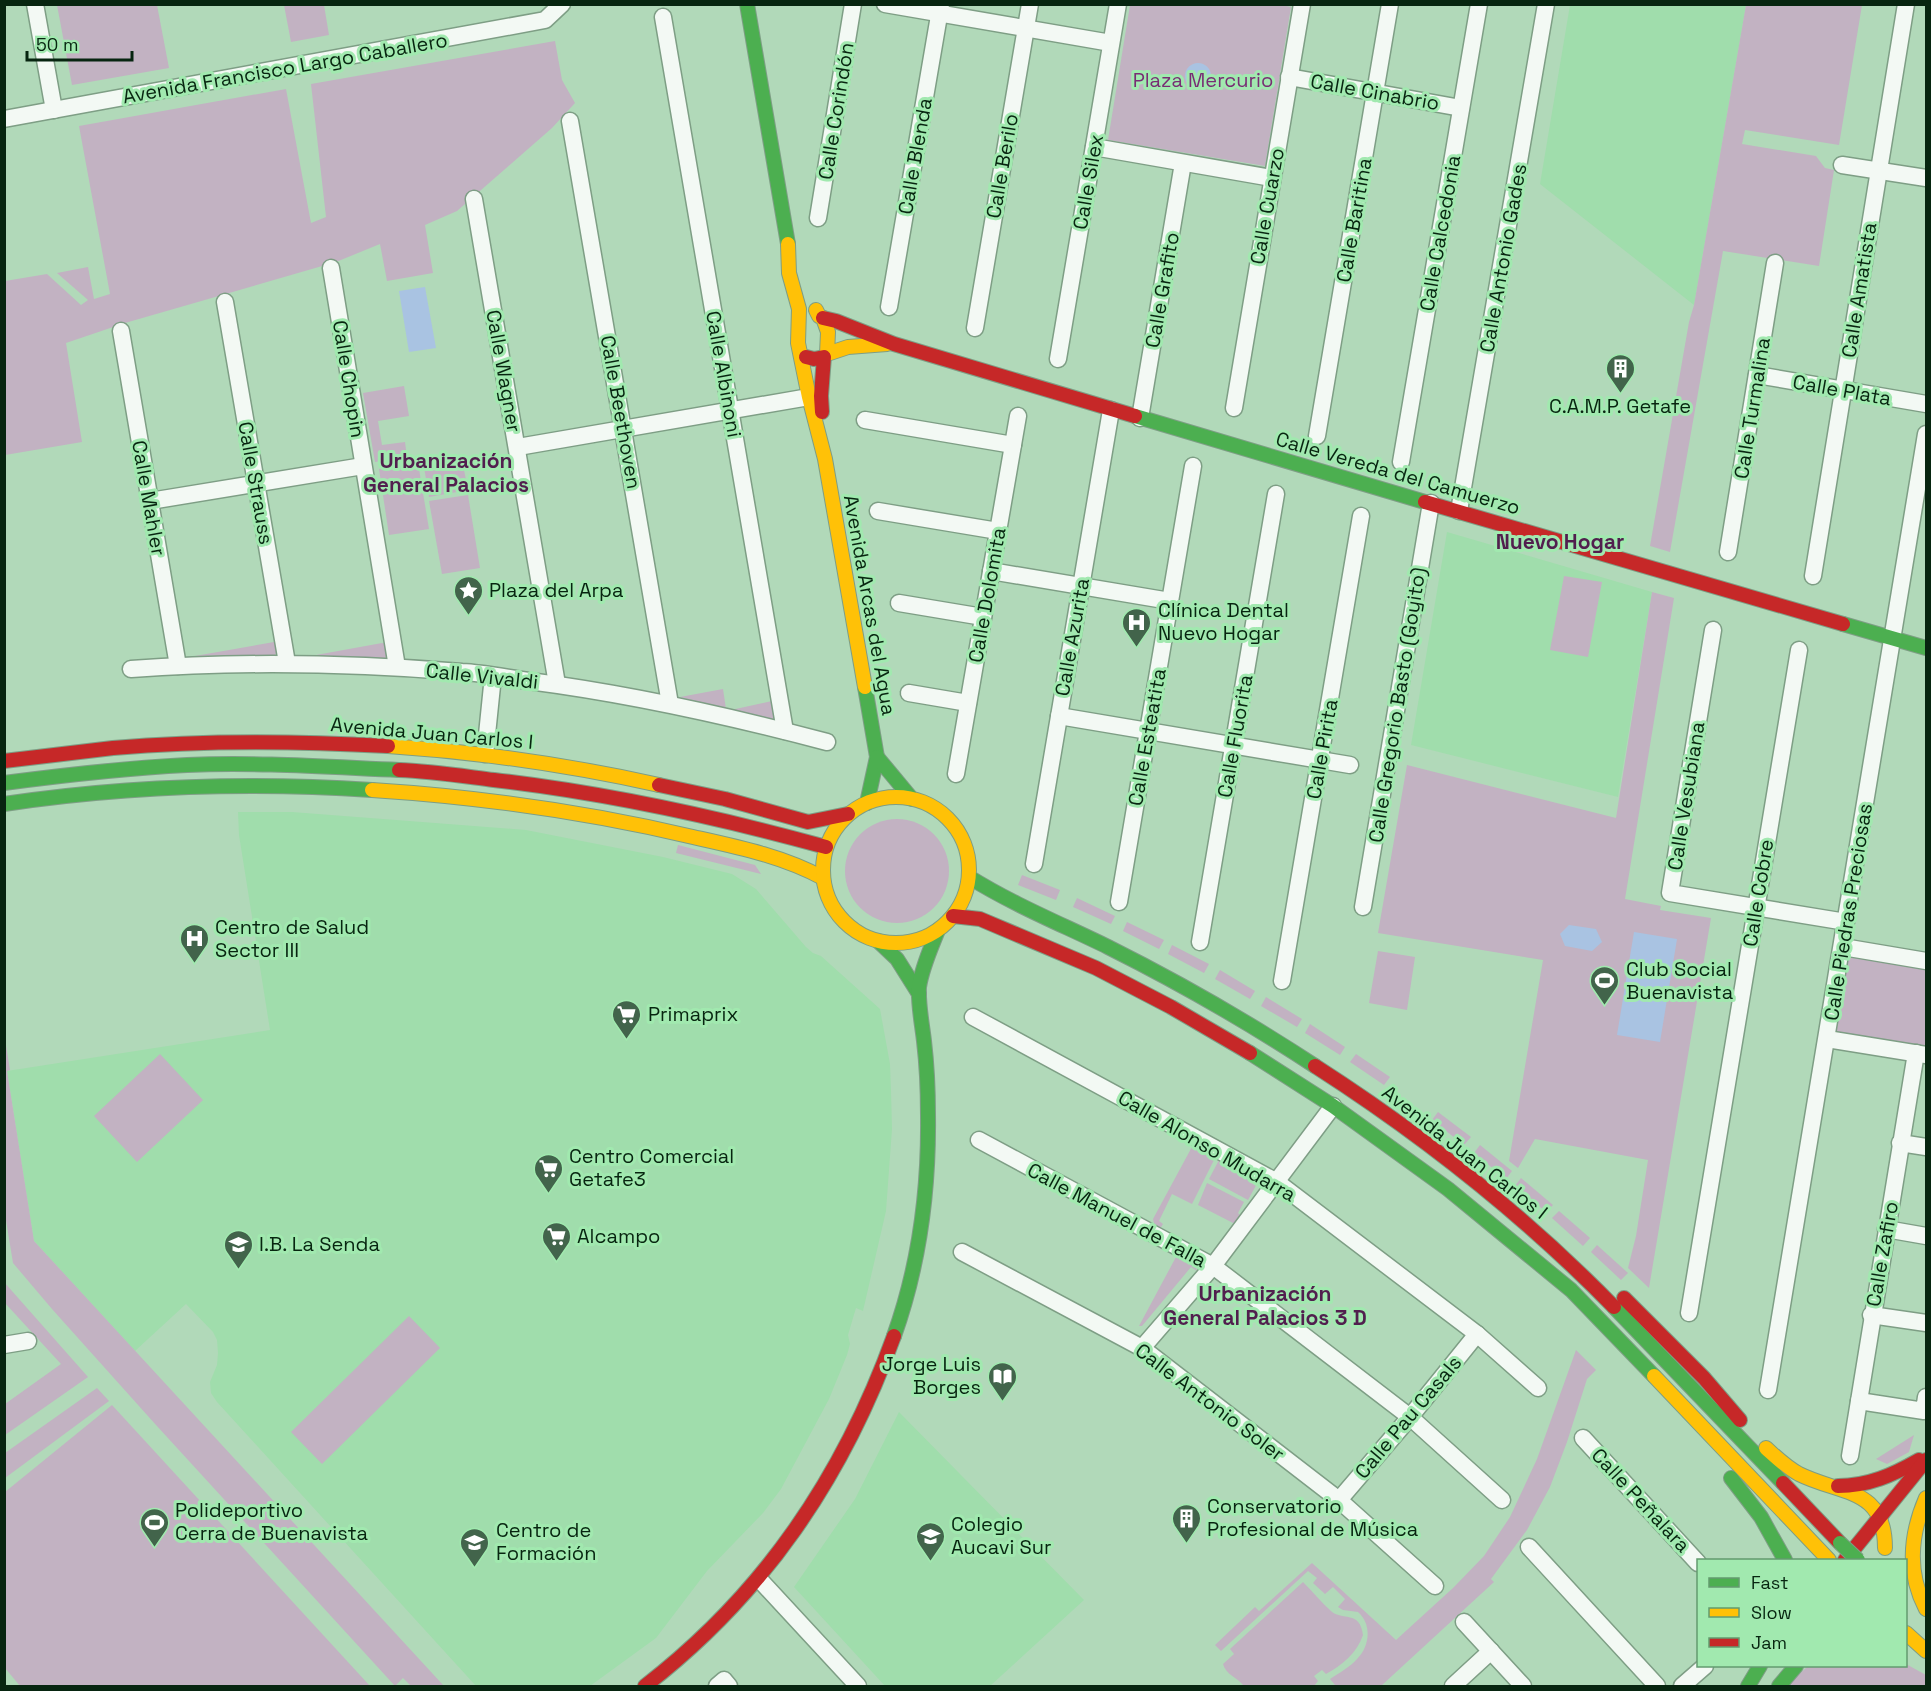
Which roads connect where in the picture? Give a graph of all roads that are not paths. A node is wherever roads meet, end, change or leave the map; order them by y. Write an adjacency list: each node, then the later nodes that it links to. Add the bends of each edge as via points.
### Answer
1 (35, 4): 20 (street)
2 (747, 4): 31 (main road)
3 (853, 4): 30 (street, Calle Corindón)
4 (885, 4): 13 (street)
5 (1030, 4): 15 (street, Calle Berilo)
6 (1118, 4): 16 (street, Calle Silex)
7 (1390, 4): 18 (street, Calle Baritina)
8 (1479, 4): 19 (street, Calle Calcedonia)
9 (1546, 4): 69 (street, Calle Antonio Gades)
10 (1906, 4): 26 (street, Calle Amatista)
11 (1301, 5): 17 (street, Calle Cuarzo)
12 (562, 6): 20 (street, Avenida Francisco Largo Caballero, via 545,20)
13 (940, 9): 15 (street); 35 (street, Calle Blenda)
14 (663, 17): 49 (street, Calle Albinoni)
15 (1026, 28): 16 (street); 38 (street, Calle Berilo)
16 (1112, 43): 23 (street, Calle Silex)
17 (1289, 76): 18 (street, Calle Cinabrio); 27 (street, Calle Cuarzo)
18 (1376, 91): 19 (street, Calle Cinabrio); 56 (street, Calle Baritina)
19 (1461, 108): 60 (street, Calle Calcedonia)
20 (54, 110): 21 (street, Avenida Francisco Largo Caballero)
21 (4, 119)
22 (570, 121): 54 (street, Calle Beethoven)
23 (1094, 147): 24 (street); 43 (street, Calle Silex)
24 (1183, 162): 27 (street); 52 (street, Calle Grafito)
25 (1842, 165): 26 (street)
26 (1879, 171): 28 (street); 45 (street, Calle Amatista)
27 (1272, 178): 48 (street, Calle Cuarzo)
28 (1926, 178)
29 (474, 199): 58 (street, Calle Wagner)
30 (818, 218)
31 (789, 250): 36 (main road); 37 (main road, via 789,273)
32 (1775, 263): 44 (street, Calle Turmalina)
33 (331, 268): 61 (street, Calle Chopin)
34 (225, 302): 63 (street, Calle Strauss)
35 (889, 307)
36 (821, 317): 37 (main road, via 812,315); 40 (main road, Calle Vereda del Camuerzo); 42 (main road, via 828,332)
37 (800, 320): 41 (main road)
38 (975, 328)
39 (121, 330): 66 (street, Calle Mahler)
40 (894, 344): 42 (main road, Calle Vereda del Camuerzo, via 857,346); 50 (main road, Calle Vereda del Camuerzo)
41 (801, 353): 42 (main road, via 807,358); 46 (main road, Avenida Arcas del Agua)
42 (826, 355): 59 (main road, Avenida Arcas del Agua, via 821,396)
43 (1058, 359)
44 (1757, 375): 45 (street, Calle Plata); 72 (street, Calle Turmalina)
45 (1843, 391): 47 (street, Calle Plata); 74 (street, Calle Amatista)
46 (809, 397): 49 (street); 59 (main road, Avenida Arcas del Agua)
47 (1926, 405)
48 (1234, 408)
49 (730, 410): 54 (street); 93 (street, Calle Albinoni)
50 (1111, 410): 52 (main road, Calle Vereda del Camuerzo); 75 (street, Calle Azurita)
51 (1018, 416): 57 (street, Calle Dolomita)
52 (1140, 418): 67 (main road, Calle Vereda del Camuerzo)
53 (865, 420): 57 (street)
54 (624, 428): 58 (street); 91 (street, Calle Beethoven)
55 (1926, 434): 64 (street, Calle Piedras Preciosas)
56 (1317, 436)
57 (1013, 445): 71 (street, Calle Dolomita)
58 (518, 447): 88 (street, Calle Wagner)
59 (825, 459): 98 (main road, Avenida Arcas del Agua)
60 (1401, 462)
61 (363, 466): 63 (street); 85 (street, Calle Chopin)
62 (1193, 466): 76 (street, Calle Esteatita)
63 (256, 484): 66 (street); 83 (street, Calle Strauss)
64 (1922, 491): 80 (street, Calle Piedras Preciosas)
65 (1276, 494): 96 (street, Calle Fluorita)
66 (150, 501): 84 (street, Calle Mahler)
67 (1431, 503): 69 (main road, Calle Vereda del Camuerzo); 113 (street, Calle Gregorio Basto (Goyito))
68 (878, 511): 71 (street)
69 (1459, 511): 80 (main road, Calle Vereda del Camuerzo)
70 (1361, 516): 99 (street, Calle Pirita)
71 (998, 531): 73 (street, Calle Dolomita)
72 (1728, 552)
73 (991, 571): 75 (street); 78 (street, Calle Dolomita)
74 (1813, 576)
75 (1081, 586): 76 (street); 92 (street, Calle Azurita)
76 (1170, 601): 94 (street, Calle Esteatita)
77 (899, 603): 78 (street)
78 (983, 617): 90 (street, Calle Dolomita)
79 (1713, 630): 114 (street, Calle Vesubiana, via 1670,893)
80 (1893, 638): 81 (main road, Calle Vereda del Camuerzo); 116 (street, Calle Piedras Preciosas)
81 (1926, 648)
82 (1799, 650): 114 (street, Calle Cobre)
83 (287, 663): 84 (street, Calle Vivaldi); 85 (street, Calle Vivaldi)
84 (178, 666): 86 (street, Calle Vivaldi)
85 (397, 667): 87 (street, Calle Vivaldi)
86 (131, 669)
87 (493, 676): 88 (street, Calle Vivaldi); 97 (street)
88 (557, 684): 91 (street, Calle Vivaldi)
89 (909, 693): 90 (street)
90 (968, 703): 102 (street, Calle Dolomita)
91 (670, 704): 93 (street, Calle Vivaldi)
92 (1059, 716): 94 (street); 109 (street, Calle Azurita)
93 (785, 731): 95 (street, Calle Vivaldi)
94 (1148, 731): 96 (street); 112 (street, Calle Esteatita)
95 (827, 742)
96 (1234, 746): 99 (street); 119 (street, Calle Fluorita)
97 (485, 754): 100 (main road, Avenida Juan Carlos I, via 261,742 115,748); 107 (main road, Avenida Juan Carlos I, via 630,777 808,822)
98 (877, 757): 104 (main road, Avenida Arcas del Agua); 105 (main road, Avenida Arcas del Agua)
99 (1320, 760): 101 (street); 122 (street, Calle Pirita)
100 (4, 761)
101 (1350, 765)
102 (956, 774)
103 (4, 783): 108 (main road, Avenida Juan Carlos I, via 189,765 422,771 641,802)
104 (912, 799): 105 (main road, via 890,797); 110 (main road, via 941,812 956,827 966,846)
105 (867, 803): 107 (main road)
106 (4, 804): 111 (main road, via 110,793 244,787 452,796 528,805 663,830 782,859)
107 (848, 814): 108 (main road)
108 (826, 847): 111 (main road)
109 (1034, 864)
110 (969, 877): 115 (main road, via 967,890); 133 (main road, Avenida Juan Carlos I, via 1003,898 1187,987 1262,1031 1362,1096 1464,1170)
111 (823, 878): 118 (main road, via 827,895 840,917 860,934)
112 (1119, 902)
113 (1363, 907)
114 (1756, 907): 116 (street, Calle Vesubiana); 138 (street, Calle Cobre)
115 (953, 916): 117 (main road); 127 (main road, Avenida Juan Carlos I, via 980,919 1096,968 1245,1050)
116 (1846, 922): 120 (street, Calle Piedras Preciosas)
117 (938, 930): 118 (main road, via 916,940); 123 (main road)
118 (878, 941): 123 (main road, via 897,959)
119 (1200, 942)
120 (1843, 947): 121 (street); 125 (street, Calle Piedras Preciosas)
121 (1926, 961)
122 (1282, 981)
123 (919, 994): 167 (main road, via 928,1083 927,1157 922,1228 907,1294 862,1417 814,1503)
124 (973, 1017): 131 (street, Calle Alonso Mudarra)
125 (1827, 1039): 126 (street); 146 (street, Calle Piedras Preciosas)
126 (1921, 1054): 129 (street, Calle Zafiro)
127 (1333, 1106): 131 (street); 137 (main road, Avenida Juan Carlos I, via 1448,1189)
128 (979, 1140): 136 (street, Calle Manuel de Falla)
129 (1900, 1143): 130 (street); 132 (street, Calle Zafiro)
130 (1926, 1147)
131 (1278, 1182): 136 (street); 141 (street, Calle Alonso Mudarra)
132 (1886, 1229): 134 (street); 139 (street, Calle Zafiro)
133 (1535, 1230): 155 (main road, via 1587,1267 1648,1320 1767,1449 1788,1467); 165 (main road, Avenida Juan Carlos I, bridge)
134 (1926, 1236)
135 (962, 1252): 144 (street, Calle Antonio Soler)
136 (1213, 1266): 144 (street); 149 (street, Calle Manuel de Falla)
137 (1571, 1290): 162 (main road, via 1594,1329 1748,1498); 163 (main road, Avenida Juan Carlos I)
138 (1689, 1312)
139 (1871, 1315): 140 (street); 148 (street, Calle Zafiro)
140 (1926, 1323)
141 (1477, 1334): 145 (street, Calle Alonso Mudarra); 149 (street, Calle Pau Casals)
142 (28, 1341): 143 (street)
143 (4, 1345)
144 (1142, 1348): 157 (street, Calle Antonio Soler)
145 (1538, 1388)
146 (1768, 1390)
147 (1926, 1397): 148 (street, via 1924,1411)
148 (1859, 1401): 151 (street, Calle Zafiro)
149 (1410, 1417): 157 (street, Calle Pau Casals); 158 (street, Calle Manuel de Falla)
150 (1583, 1437): 166 (street, Calle Peñalara)
151 (1850, 1456)
152 (1926, 1456): 155 (main road, via 1901,1472 1862,1486)
153 (1926, 1461): 154 (main road)
154 (1913, 1475): 159 (main road); 161 (main road)
155 (1824, 1485): 159 (main road, via 1860,1497)
156 (1926, 1498): 169 (main road, via 1914,1527 1912,1544 1922,1602)
157 (1339, 1500): 168 (street, Calle Antonio Soler)
158 (1502, 1500)
159 (1881, 1514): 161 (main road, via 1887,1536); 164 (main road)
160 (1529, 1547): 184 (street)
161 (1882, 1554)
162 (1783, 1557)
163 (1827, 1559)
164 (1846, 1559)
165 (1857, 1559)
166 (1697, 1562)
167 (759, 1579): 178 (main road, via 684,1654); 181 (street)
168 (1435, 1586)
169 (1919, 1611): 171 (main road)
170 (1464, 1622): 173 (street)
171 (1926, 1625)
172 (1907, 1635): 174 (main road)
173 (1491, 1651): 182 (street); 183 (street)
174 (1926, 1651)
175 (1703, 1667): 185 (street)
176 (1759, 1667): 186 (main road)
177 (1794, 1667): 187 (main road)
178 (645, 1686)
179 (717, 1686): 180 (street, via 724,1680)
180 (729, 1686)
181 (858, 1686)
182 (1453, 1686)
183 (1523, 1686)
184 (1657, 1686)
185 (1682, 1686)
186 (1748, 1686)
187 (1779, 1686)

